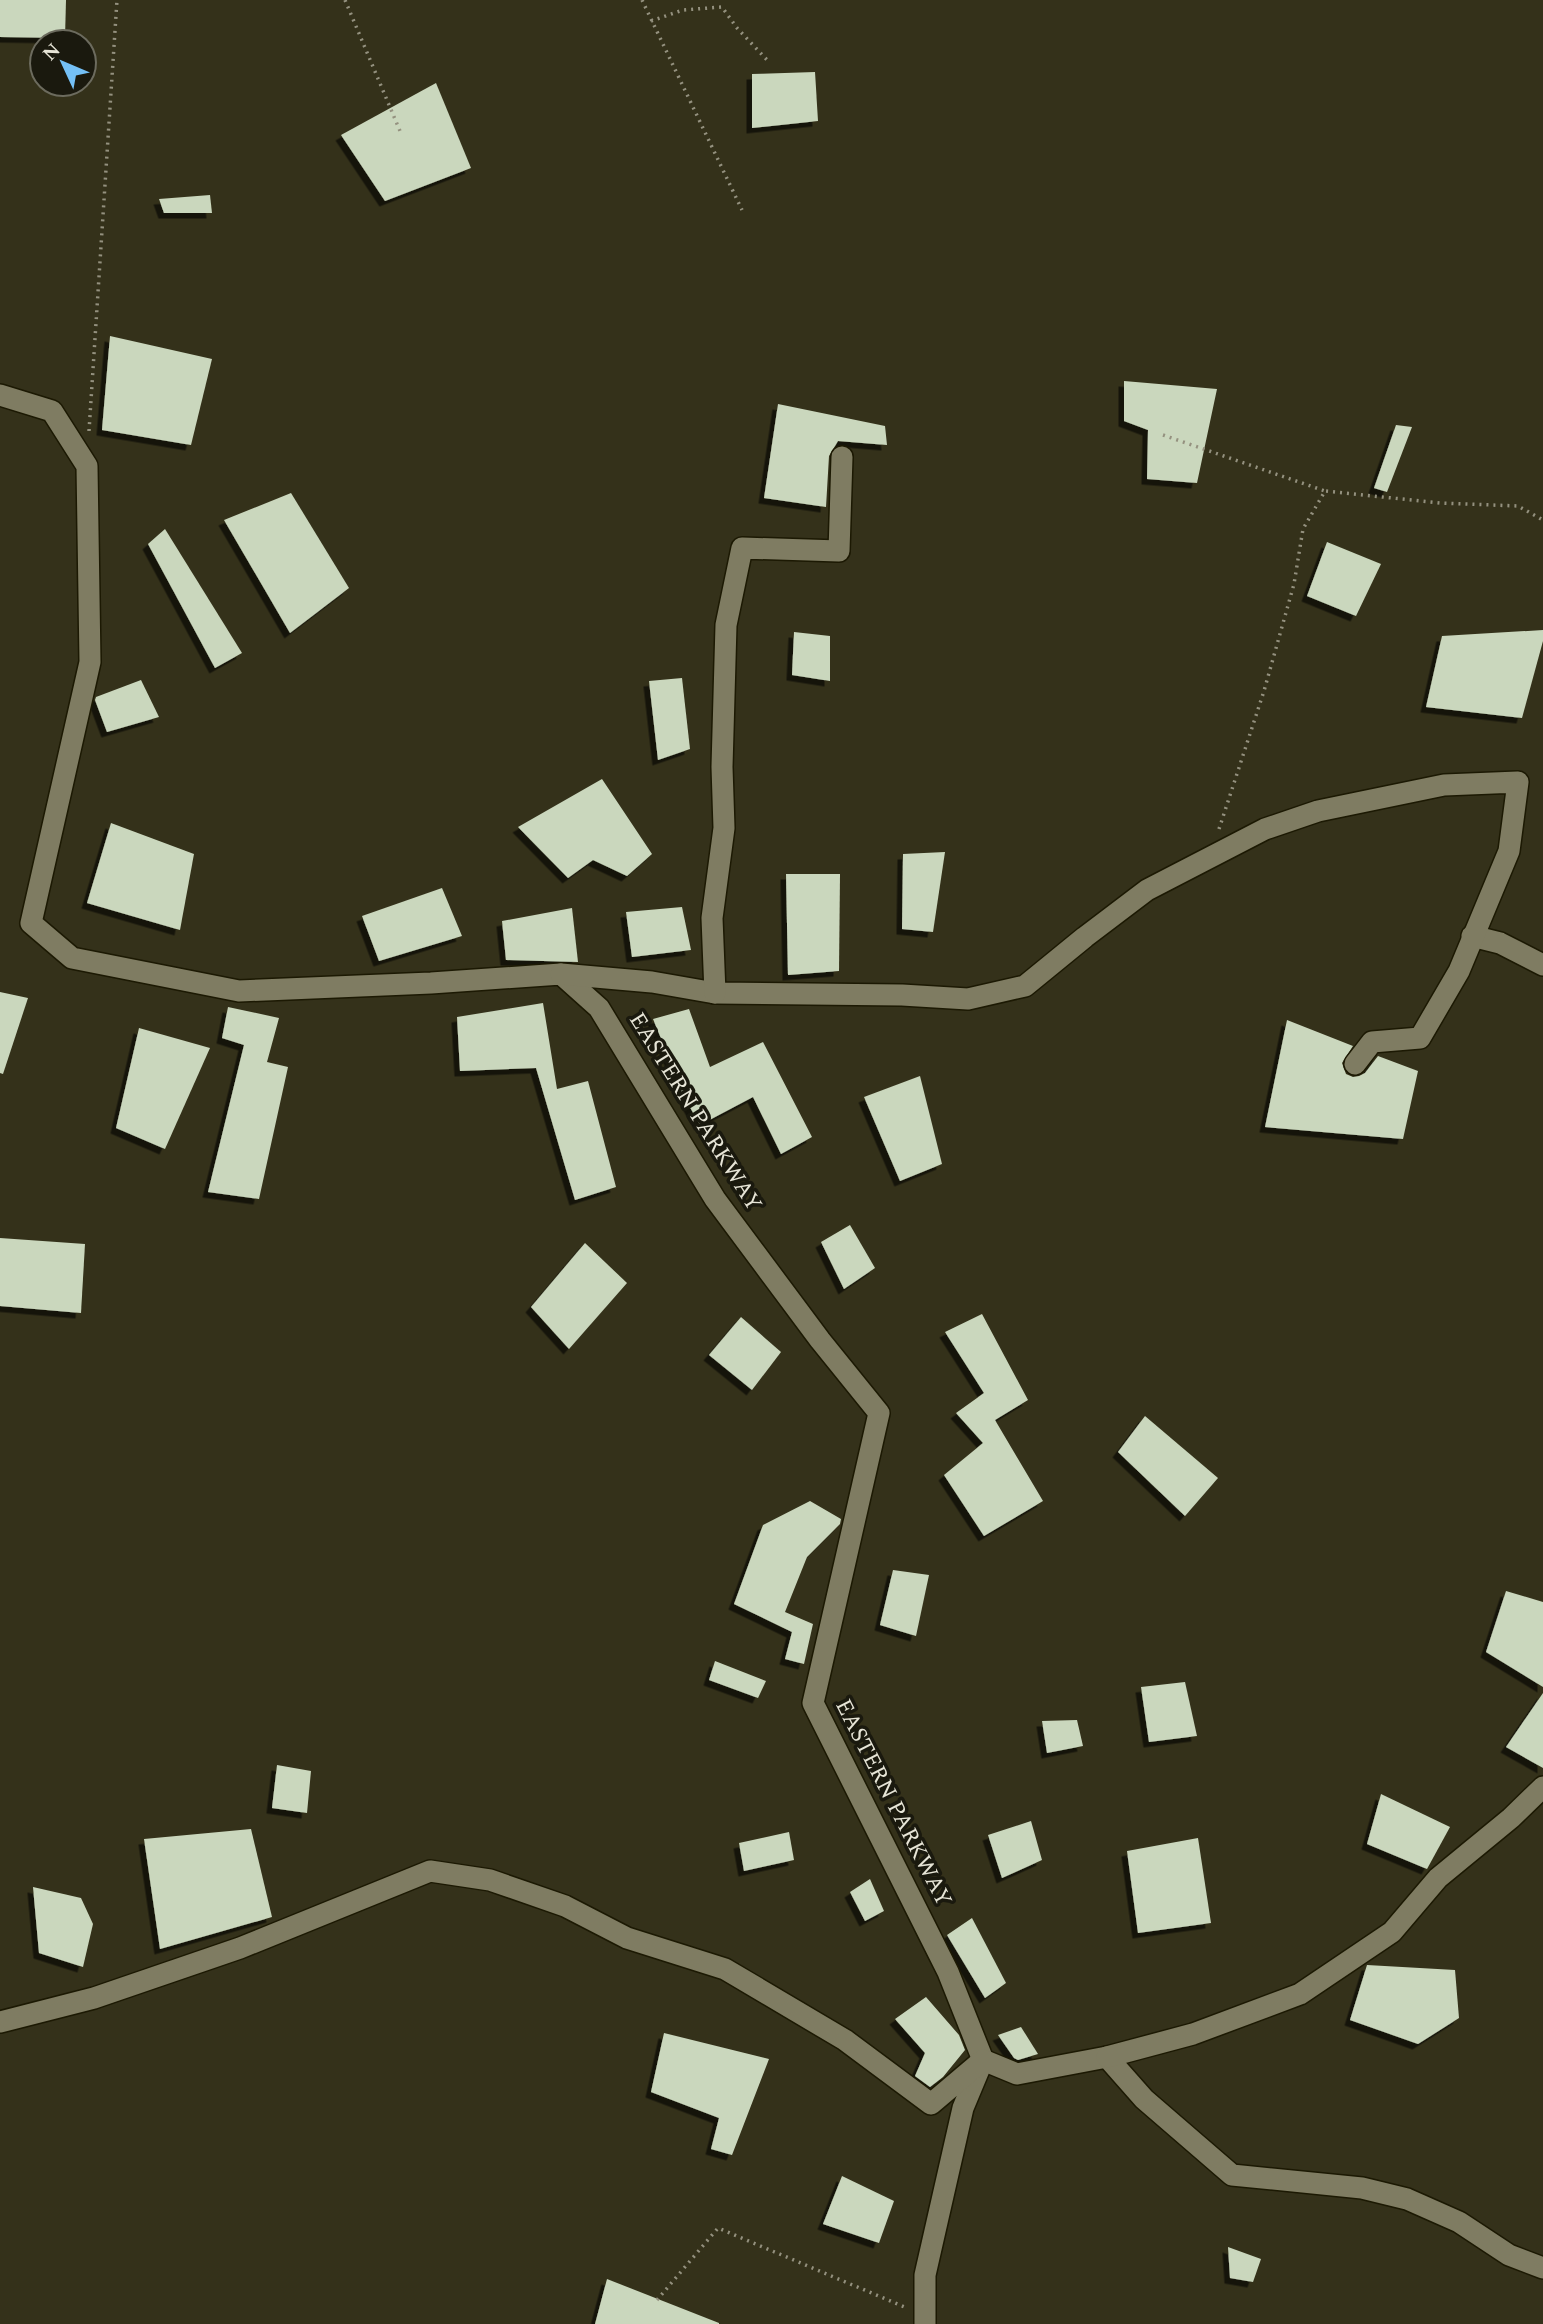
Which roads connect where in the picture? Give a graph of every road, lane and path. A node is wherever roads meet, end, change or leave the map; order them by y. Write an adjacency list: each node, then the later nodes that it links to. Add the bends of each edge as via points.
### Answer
1 (117, 0): 11 (path)
2 (345, 0): 6 (path)
3 (642, 0): 4 (path)
4 (651, 20): 5 (path, via 683,10 722,7); 7 (path)
5 (769, 62)
6 (400, 131)
7 (742, 210)
8 (0, 395): 11 (street, via 51,411)
9 (1163, 435): 12 (path)
10 (842, 457): 18 (street, via 839,551 742,548 726,625 724,828 712,918)
11 (87, 466): 17 (street, via 90,662 31,923 72,958 239,990)
12 (1325, 491): 13 (path, via 1518,506); 14 (path, via 1303,528 1294,584 1264,691)
13 (1543, 520)
14 (1210, 856): 15 (street, via 1265,829 1318,811 1444,785 1518,782 1510,851); 18 (street, via 1147,890 1025,986 968,999)
15 (1472, 936): 16 (street, via 1500,943); 19 (street, via 1459,971 1420,1038 1372,1042)
16 (1543, 965)
17 (561, 974): 18 (street); 23 (street, EASTERN PARKWAY, via 599,1008 715,1199 879,1413 813,1703 948,1972)
18 (715, 993)
19 (1354, 1064)
20 (1543, 1787): 22 (street, via 1438,1878 1392,1932 1300,1994 1193,2034)
21 (0, 2022): 23 (street, via 94,1998 240,1948 430,1871 490,1880 565,1906 627,1938 725,1969 845,2040 931,2104)
22 (1107, 2057): 23 (street, via 1017,2074); 24 (street, via 1144,2099 1232,2175 1362,2188 1407,2199 1459,2222 1509,2255)
23 (982, 2060): 26 (street, via 963,2108 925,2275)
24 (1543, 2268)
25 (657, 2300): 26 (path, via 718,2228)
26 (925, 2320)

